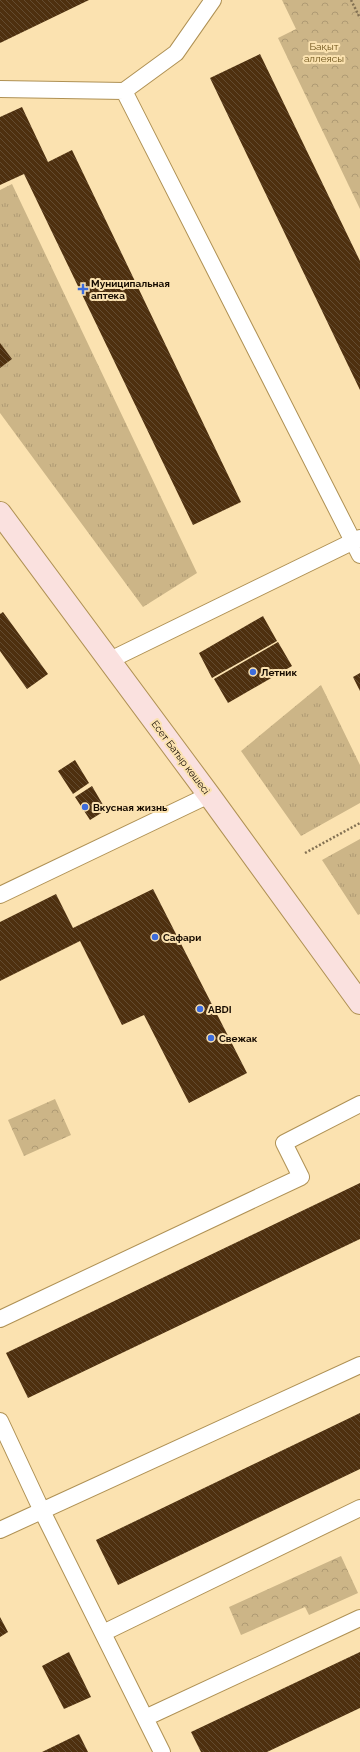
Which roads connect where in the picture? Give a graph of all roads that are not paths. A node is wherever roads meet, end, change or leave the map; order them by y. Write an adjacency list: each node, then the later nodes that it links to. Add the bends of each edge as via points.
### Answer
1 (213, 0): 3 (lane, via 176,53)
2 (0, 88): 3 (lane)
3 (124, 91): 5 (lane)
4 (0, 514): 6 (street, Есет Батыр көшесі)
5 (358, 545): 6 (lane)
6 (108, 661): 7 (street, Есет Батыр көшесі)
7 (209, 795): 8 (lane); 9 (street, Есет Батыр көшесі)
8 (0, 895)
9 (360, 1003)
10 (360, 1104): 11 (lane, via 284,1143 301,1177)
11 (0, 1319)
12 (360, 1365): 15 (lane)
13 (1, 1428): 15 (lane)
14 (360, 1508): 18 (lane)
15 (42, 1511): 16 (lane); 18 (lane)
16 (0, 1530)
17 (360, 1618): 19 (lane)
18 (103, 1633): 19 (lane)
19 (146, 1718): 20 (lane)
20 (162, 1752)

